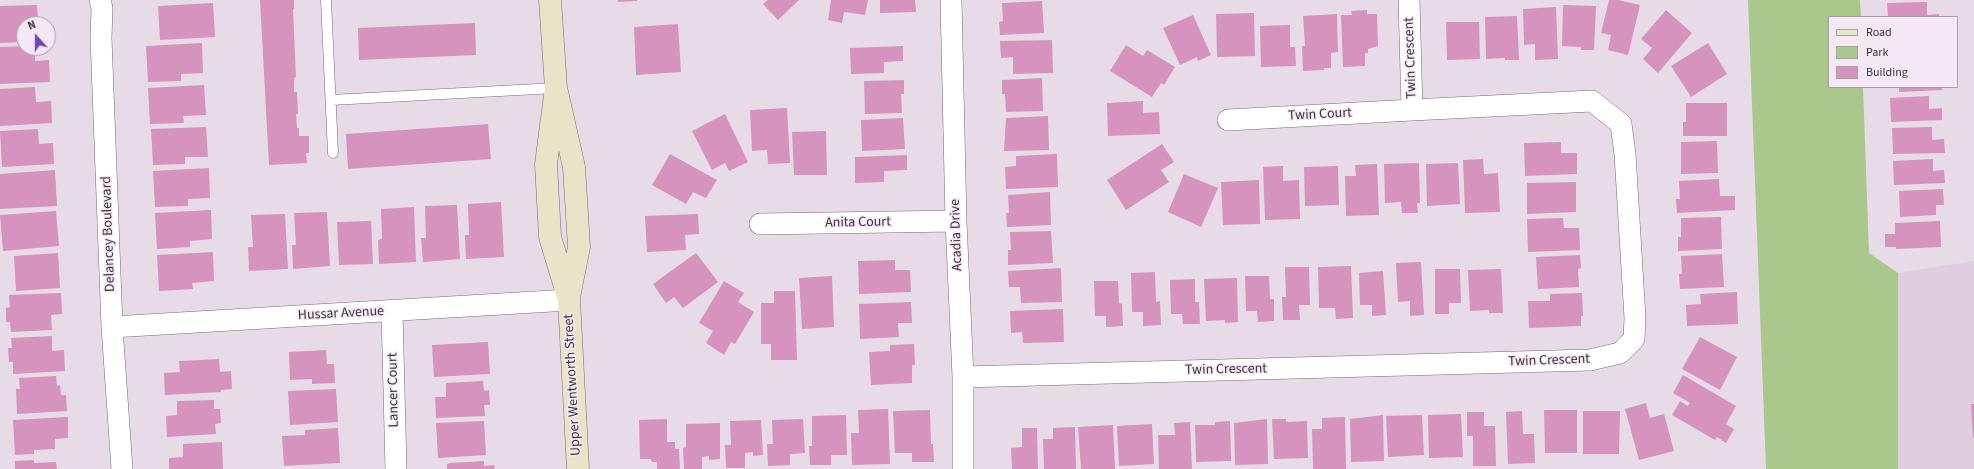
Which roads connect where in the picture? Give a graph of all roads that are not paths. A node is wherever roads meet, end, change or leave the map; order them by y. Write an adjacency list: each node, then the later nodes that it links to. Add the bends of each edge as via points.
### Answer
1 (100, 0): 15 (street, Delancey Boulevard)
2 (326, 0): 7 (lane)
3 (550, 0): 6 (main road, Upper Wentworth Street)
4 (951, 0): 11 (street, Acadia Drive)
5 (1409, 0): 8 (street, Twin Crescent)
6 (556, 88): 7 (lane); 13 (main road, Upper Wentworth Street, via 574,167 579,247); 13 (main road, Upper Wentworth Street, via 546,164 550,237)
7 (331, 100): 10 (lane)
8 (1412, 110): 9 (street, Twin Court); 16 (street, Twin Crescent, via 1592,101 1621,124 1635,318 1634,339 1620,353 1590,360)
9 (1228, 120)
10 (333, 154)
11 (956, 221): 12 (street, Anita Court); 16 (street, Acadia Drive)
12 (760, 224)
13 (569, 300): 14 (street, Hussar Avenue); 19 (main road, Upper Wentworth Street)
14 (392, 311): 15 (street, Hussar Avenue); 18 (street, Lancer Court)
15 (112, 327): 17 (street, Delancey Boulevard)
16 (963, 377): 20 (street, Acadia Drive)
17 (122, 469)
18 (396, 469)
19 (578, 469)
20 (963, 469)

